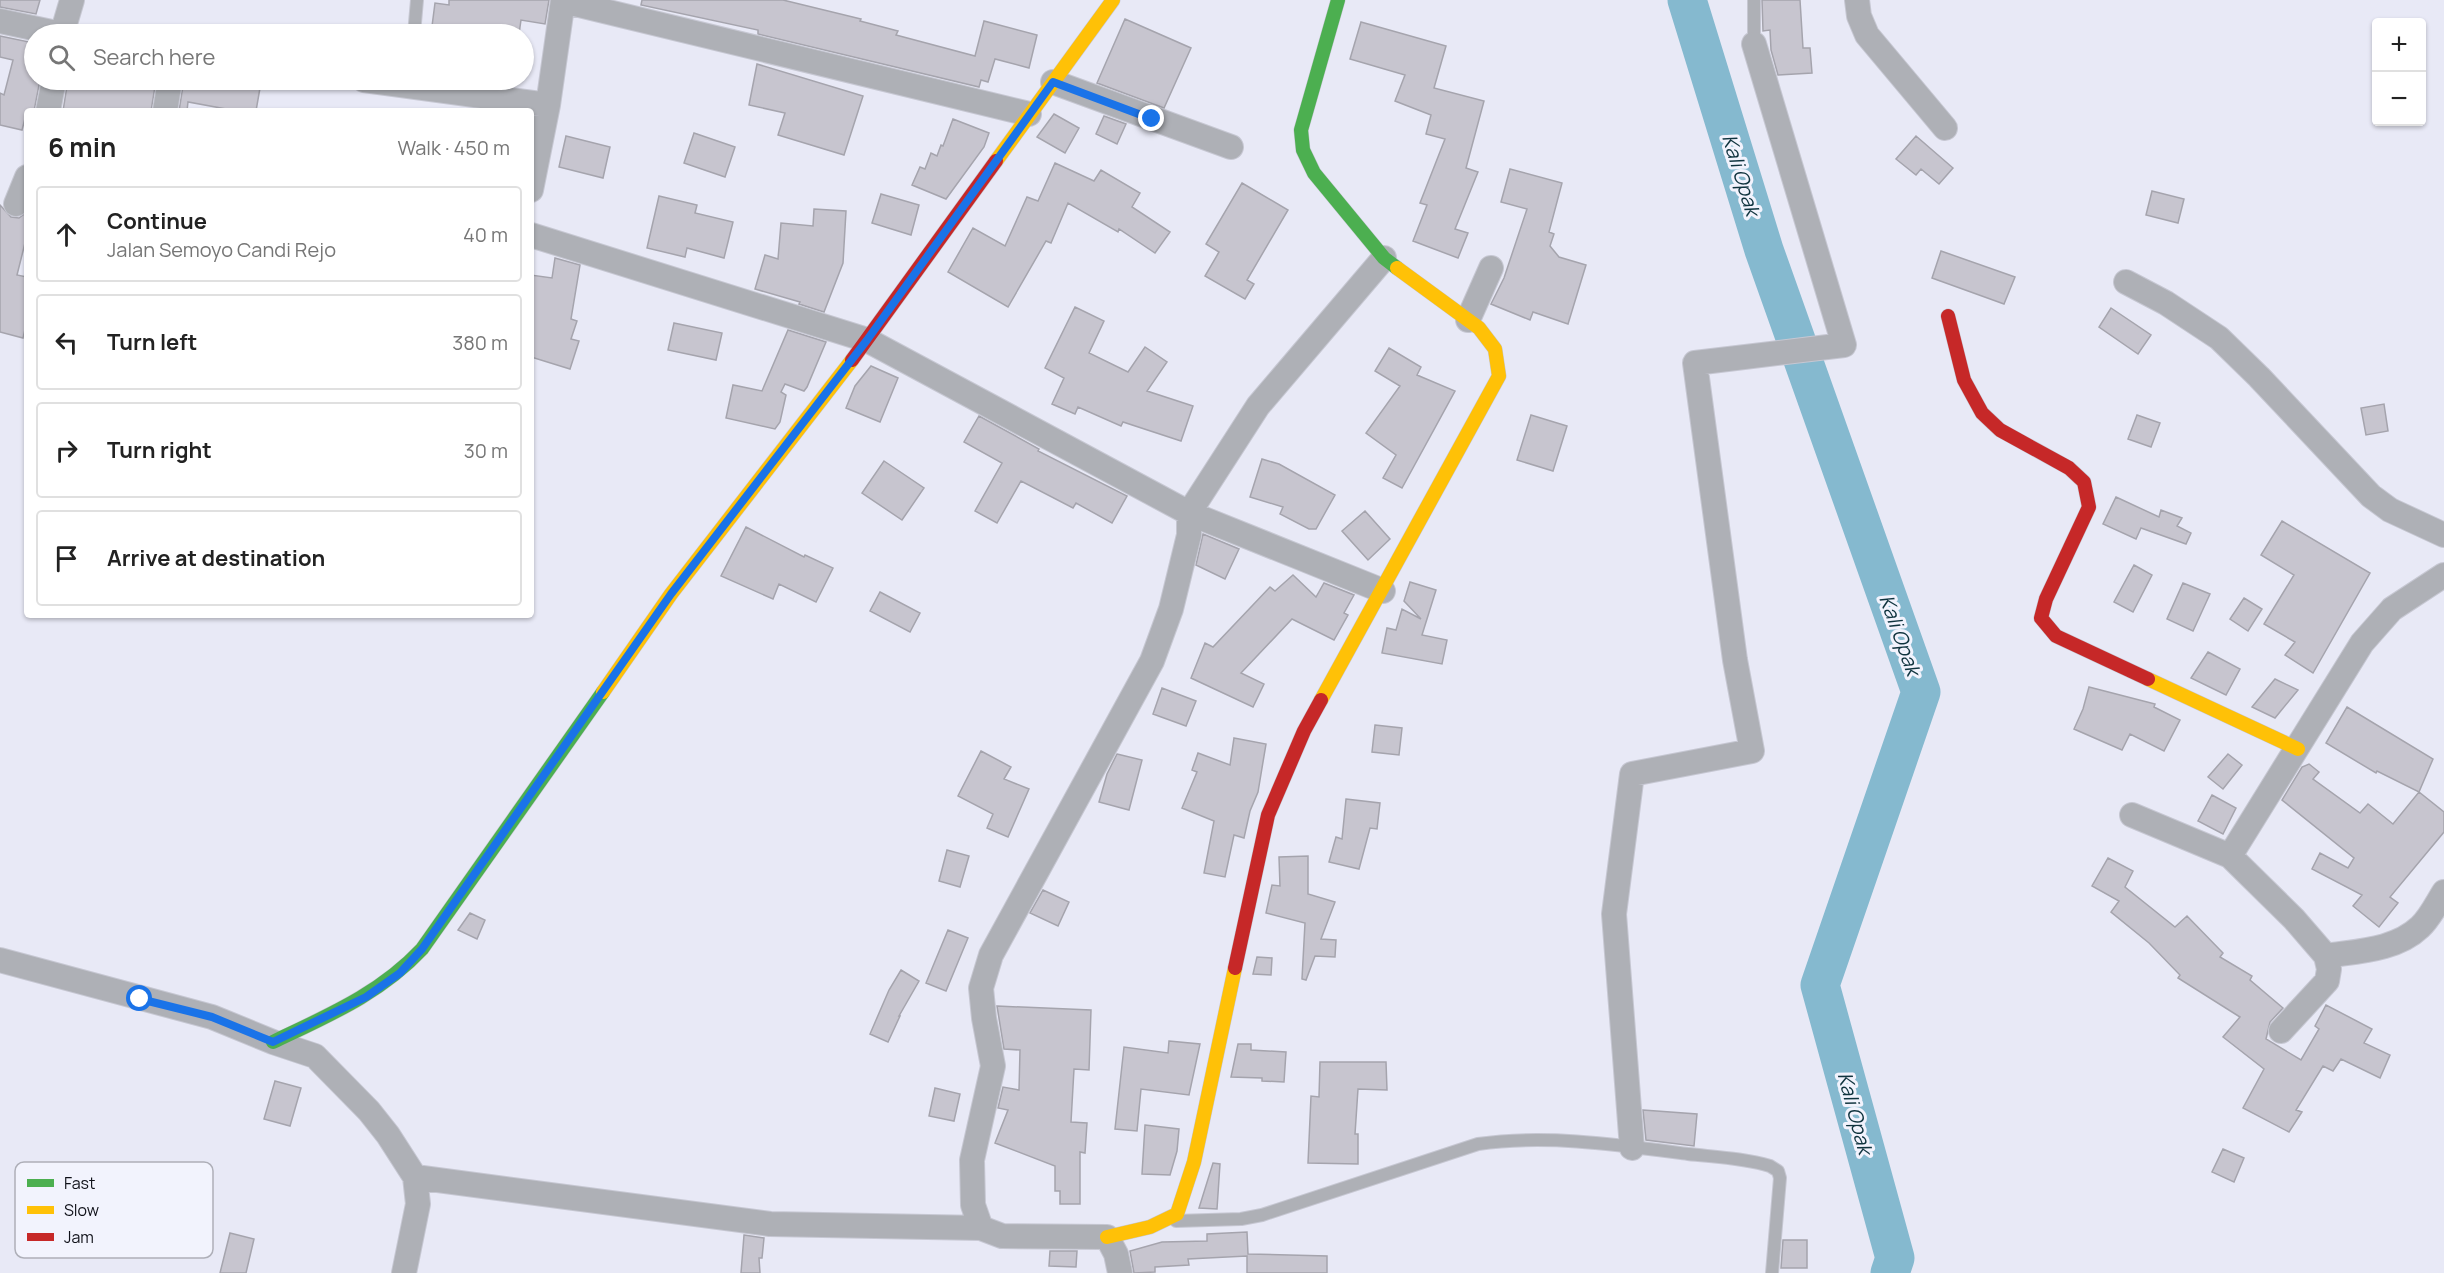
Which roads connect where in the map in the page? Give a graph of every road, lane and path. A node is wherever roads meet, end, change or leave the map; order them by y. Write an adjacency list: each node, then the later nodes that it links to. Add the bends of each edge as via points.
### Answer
1 (72, 0): 9 (street)
2 (417, 0): 10 (lane)
3 (563, 0): 17 (street); 20 (street)
4 (1113, 0): 13 (street)
5 (1338, 0): 27 (street, via 1301,130 1304,150 1314,173)
6 (1754, 0): 12 (lane)
7 (1857, 0): 21 (street, via 1858,16 1867,35)
8 (0, 21): 11 (street)
9 (64, 24)
10 (415, 24)
11 (24, 26)
12 (1754, 44): 45 (street, via 1844,345 1695,363 1735,660 1752,751 1632,774 1614,914)
13 (1053, 82): 20 (street); 22 (street)
14 (52, 90): 18 (street)
15 (169, 90): 19 (street)
16 (453, 90): 17 (street)
17 (548, 105): 23 (street)
18 (49, 108)
19 (166, 108)
20 (1029, 114): 32 (street)
21 (1945, 128)
22 (1230, 147)
23 (534, 175)
24 (24, 183): 25 (street)
25 (14, 203)
26 (534, 236): 32 (street)
27 (1384, 258): 31 (street); 33 (street, via 1258,406)
28 (1491, 268): 31 (street)
29 (2126, 282): 34 (street, via 2218,338 2371,496 2390,510)
30 (1948, 316): 37 (street, via 1964,380 1982,413 2000,430 2069,468 2084,482 2089,507 2041,618 2056,636)
31 (1468, 320): 36 (street, via 1495,349 1499,376)
32 (867, 340): 33 (street); 44 (street, via 671,594 422,949 400,973 366,997)
33 (1189, 513): 36 (street); 48 (street, via 1189,535 1171,609 1152,661 991,955 981,988 993,1066 972,1160 973,1205)
34 (2444, 535)
35 (2444, 576): 37 (street, via 2392,609 2362,643)
36 (1383, 591): 47 (street, via 1304,731 1268,815 1194,1162 1177,1214)
37 (2298, 749): 39 (street)
38 (2132, 815): 39 (street)
39 (2230, 856): 41 (street)
40 (2444, 892): 41 (street, via 2421,926 2408,937 2390,945)
41 (2326, 956): 43 (street, via 2326,981)
42 (0, 960): 44 (street, via 212,1017)
43 (2281, 1031)
44 (273, 1042): 46 (street, via 315,1056 369,1111)
45 (1632, 1148): 47 (lane, via 1558,1141 1486,1143 1262,1215); 52 (lane, via 1760,1163 1778,1171)
46 (415, 1177): 48 (street, via 770,1224); 50 (street, via 418,1204)
47 (1163, 1222): 49 (street)
48 (981, 1228): 49 (street, via 1002,1236)
49 (1107, 1237): 51 (street)
50 (404, 1273)
51 (1120, 1273)
52 (1772, 1273)

